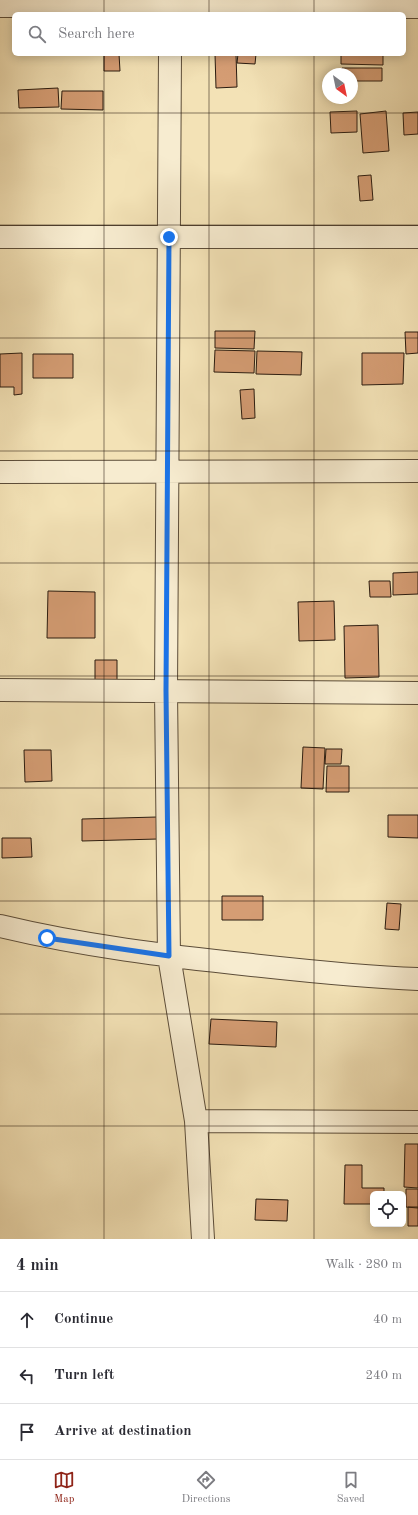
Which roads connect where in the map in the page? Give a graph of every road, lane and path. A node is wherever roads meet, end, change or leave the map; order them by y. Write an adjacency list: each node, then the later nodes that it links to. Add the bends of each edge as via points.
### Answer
1 (0, 6): 2 (street)
2 (170, 7): 3 (street)
3 (418, 7)
4 (170, 56): 6 (street)
5 (0, 237): 6 (street)
6 (169, 237): 7 (street); 9 (street)
7 (418, 237)
8 (0, 472): 9 (street)
9 (168, 472): 10 (street); 12 (street)
10 (418, 472)
11 (0, 690): 12 (street)
12 (166, 691): 13 (street); 15 (street)
13 (418, 693)
14 (0, 926): 15 (street, via 47,938)
15 (169, 956): 16 (street, via 374,977); 17 (street)
16 (418, 979)
17 (196, 1121): 18 (street); 19 (street)
18 (418, 1122)
19 (203, 1239)

